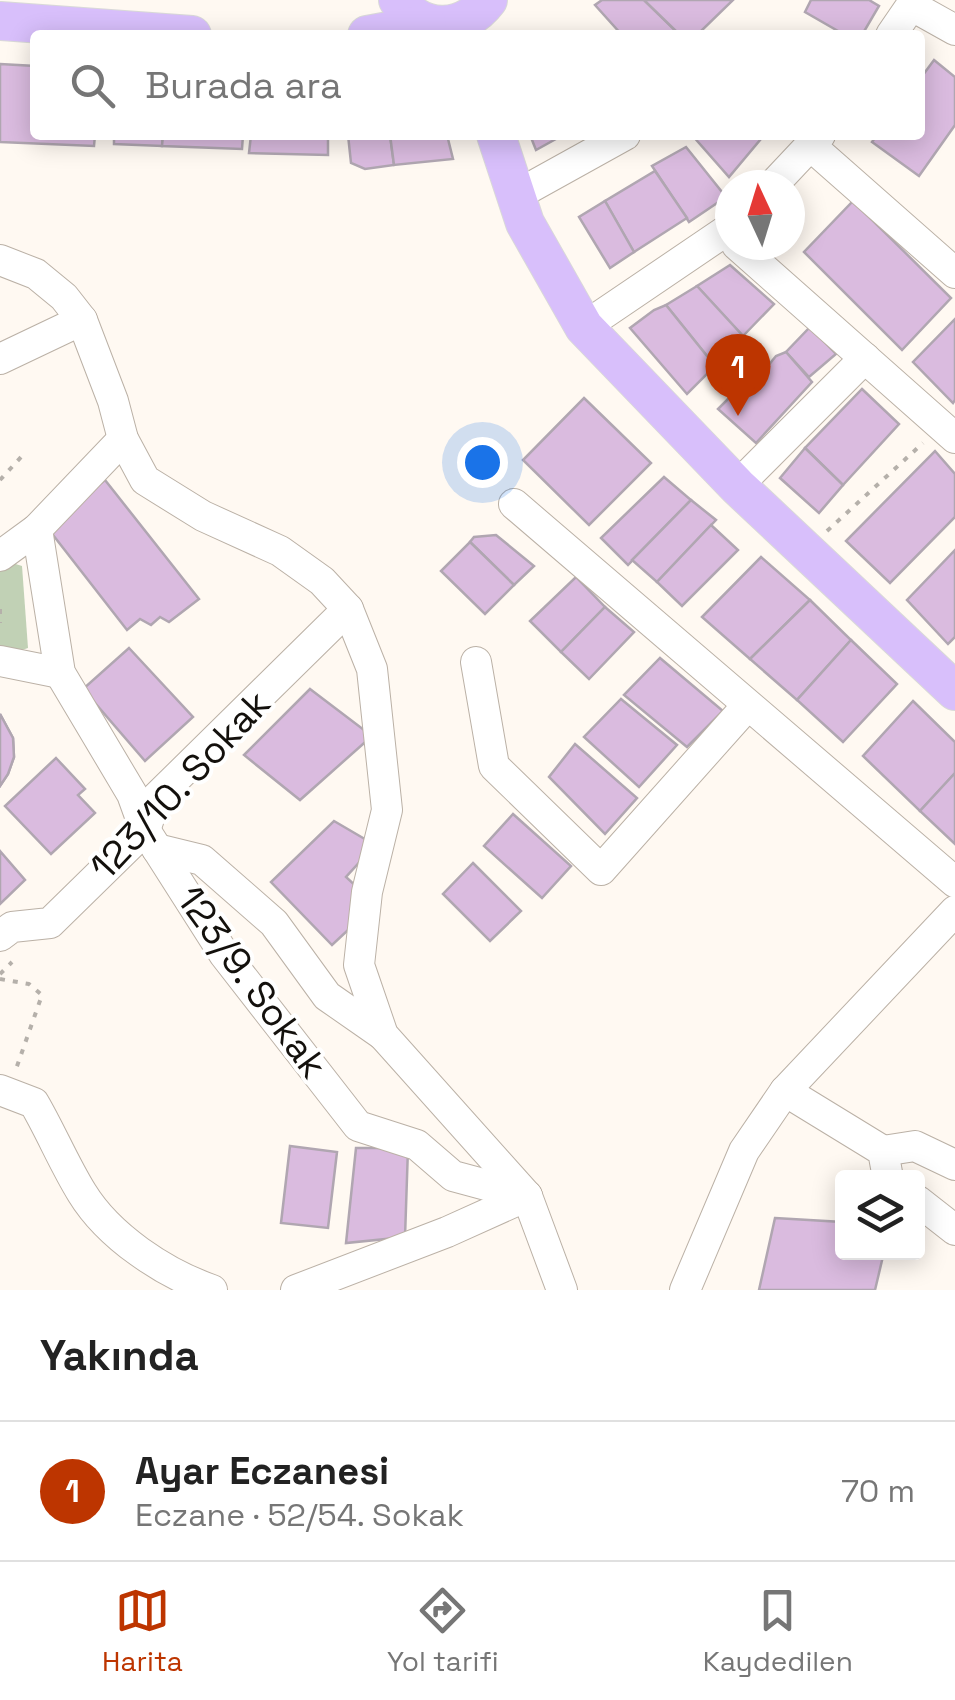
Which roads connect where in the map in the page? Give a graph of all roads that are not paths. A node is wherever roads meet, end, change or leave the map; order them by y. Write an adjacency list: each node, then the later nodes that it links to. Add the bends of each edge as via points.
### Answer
1 (398, 0): 5 (main road)
2 (913, 3): 7 (street); 8 (street)
3 (486, 9): 5 (main road)
4 (0, 22): 6 (main road)
5 (437, 28)
6 (118, 30)
7 (894, 30)
8 (955, 30)
9 (498, 140): 13 (main road)
10 (616, 140): 13 (street)
11 (816, 141): 12 (street); 17 (street)
12 (788, 170)
13 (515, 196): 19 (main road)
14 (715, 246): 19 (street)
15 (0, 260): 18 (street, via 36,274)
16 (755, 260): 20 (street)
17 (955, 273)
18 (82, 320): 21 (street); 23 (street)
19 (584, 328): 24 (main road)
20 (864, 358): 22 (street); 24 (street)
21 (0, 359)
22 (948, 432)
23 (122, 439): 26 (street); 28 (street, via 146,480 203,516 280,551)
24 (737, 486): 32 (main road)
25 (514, 504): 33 (street)
26 (37, 529): 27 (street); 31 (street, 123/9. Sokak)
27 (0, 556)
28 (348, 609): 34 (street, 123/10. Sokak, via 156,798); 38 (street, via 372,669 384,764 387,810 367,892 359,965)
29 (0, 661): 31 (street)
30 (476, 662): 33 (street, via 494,766 601,870)
31 (60, 674): 34 (street, 123/9. Sokak, via 132,794)
32 (951, 680)
33 (748, 706): 35 (street)
34 (151, 840): 37 (street, 123/10. Sokak, via 50,922 12,927); 38 (street, via 202,860 274,923 327,996); 43 (street, 123/9. Sokak, via 224,954 358,1126 417,1145 453,1176)
35 (955, 882)
36 (955, 912): 40 (street)
37 (0, 936)
38 (383, 1035): 43 (street)
39 (4, 1090): 46 (street, via 34,1103 84,1196 119,1234 156,1263)
40 (784, 1091): 41 (street); 49 (street, via 744,1151)
41 (886, 1164): 42 (street, via 915,1146)
42 (955, 1165)
43 (527, 1196): 47 (street); 48 (street)
44 (925, 1206): 45 (street)
45 (955, 1230)
46 (212, 1290)
47 (296, 1290)
48 (562, 1290)
49 (684, 1290)

